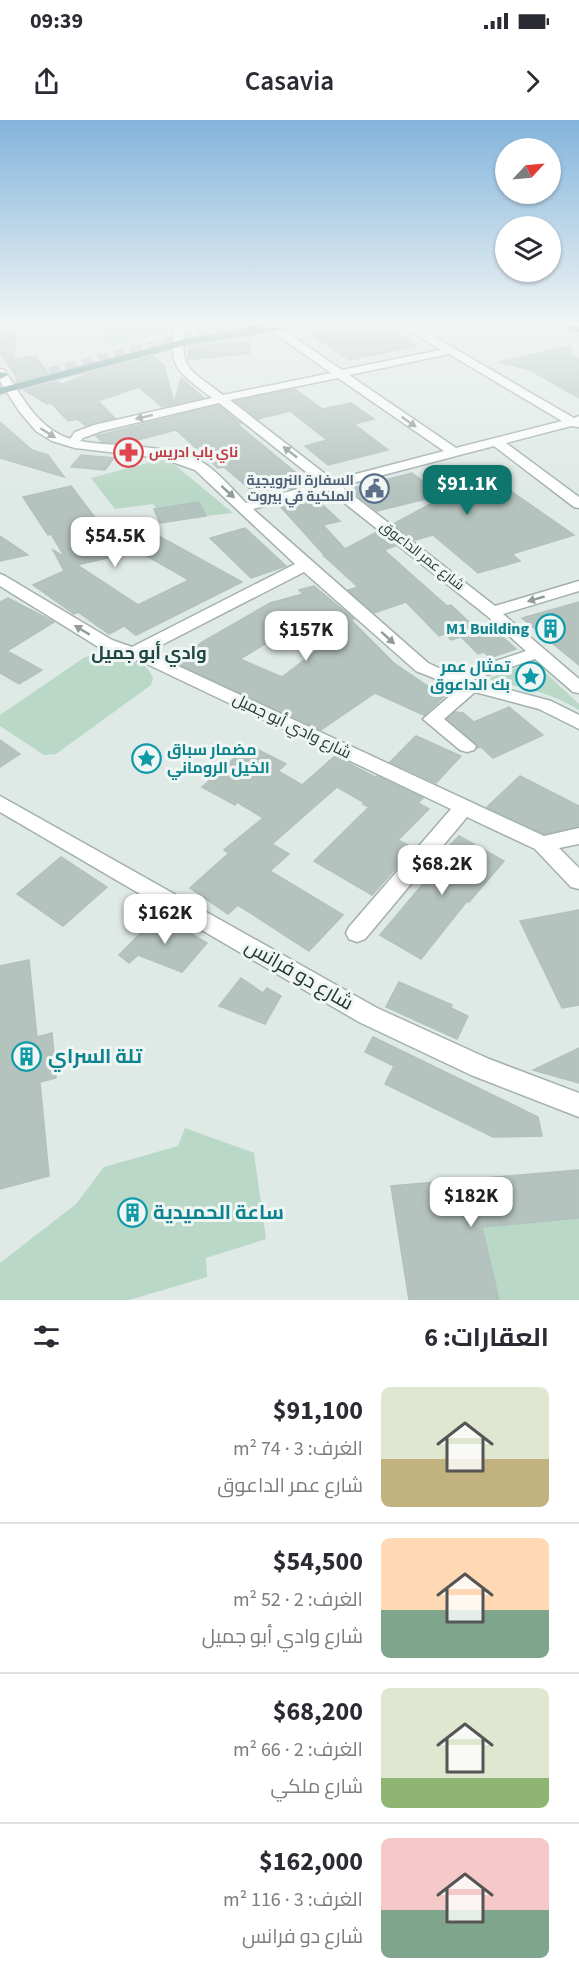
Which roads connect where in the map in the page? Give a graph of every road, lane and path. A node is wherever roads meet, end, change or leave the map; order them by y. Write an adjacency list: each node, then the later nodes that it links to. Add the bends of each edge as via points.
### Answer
1 (197, 380): 7 (street, شارع عمر الداعوق)
2 (311, 380): 7 (street)
3 (349, 380): 11 (street, one-way to 11)
4 (502, 380): 8 (street)
5 (510, 380): 8 (street)
6 (3, 381): 10 (street, one-way to 10, via 41,429 54,438)
7 (221, 399): 10 (street, one-way to 10, via 98,428 79,435); 12 (street, شارع عمر الداعوق, one-way to 7)
8 (577, 421): 9 (street)
9 (495, 441): 11 (street); 13 (street)
10 (73, 443): 14 (street, one-way to 14, via 150,452 188,461 206,471)
11 (453, 452): 12 (street)
12 (331, 484): 14 (street); 18 (street, شارع عمر الداعوق)
13 (579, 504)
14 (246, 507): 15 (street)
15 (309, 568): 20 (street); 21 (street, one-way to 21, via 412,659)
16 (579, 586): 18 (street, one-way to 18)
17 (4, 587): 20 (street, شارع وادي أبو جميل, one-way to 17, via 106,644)
18 (492, 612): 19 (street, شارع عمر الداعوق)
19 (539, 652): 21 (street); 23 (street, شارع عمر الداعوق)
20 (143, 655): 27 (street, شارع وادي أبو جميل)
21 (453, 681): 22 (street)
22 (472, 686): 24 (street, via 545,705); 25 (street, via 432,719)
23 (579, 688)
24 (579, 723)
25 (467, 746)
26 (0, 803): 32 (street, شارع دو فرانس, via 368,1015 480,1067)
27 (463, 808): 29 (street, شارع وادي أبو جميل); 31 (street)
28 (579, 836): 29 (street)
29 (542, 844): 30 (street, شارع وادي أبو جميل)
30 (579, 880)
31 (357, 933)
32 (579, 1105)

